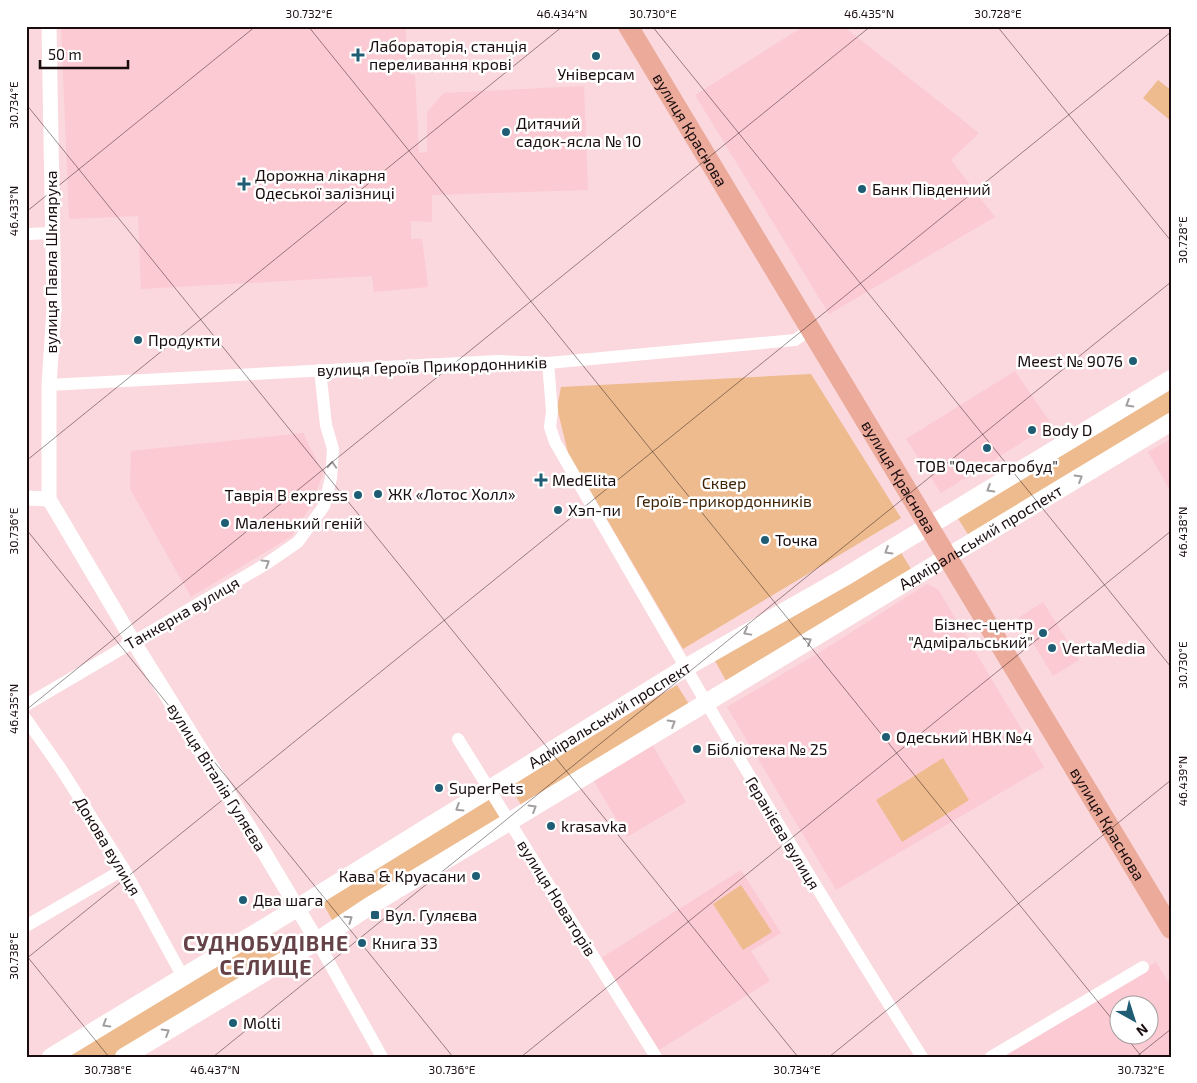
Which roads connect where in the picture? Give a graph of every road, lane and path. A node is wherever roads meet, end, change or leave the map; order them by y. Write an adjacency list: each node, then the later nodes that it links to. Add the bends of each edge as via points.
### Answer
1 (49, 26): 4 (street, вулиця Павла Шклярука)
2 (628, 26): 5 (main road, вулиця Краснова)
3 (26, 234): 4 (street)
4 (53, 234): 9 (street, вулиця Павла Шклярука)
5 (811, 329): 6 (street, вулиця Героїв Прикордонників, via 795,340); 13 (main road, вулиця Краснова)
6 (548, 363): 7 (street, вулиця Героїв Прикордонників, via 498,361); 16 (street, Геранієва вулиця, via 550,427 555,442)
7 (320, 370): 9 (street, вулиця Героїв Прикордонників); 15 (street, Танкерна вулиця, one-way to 7, via 298,542 324,506 332,478 333,450 326,425)
8 (1171, 379): 13 (main road, Адміральський проспект, one-way to 13)
9 (50, 385): 12 (street, вулиця Павла Шклярука)
10 (1171, 422): 14 (main road, Адміральський проспект, one-way to 10)
11 (26, 498): 12 (street)
12 (50, 498): 15 (street, вулиця Віталія Гуляєва)
13 (929, 526): 14 (main road, вулиця Краснова); 16 (main road, Адміральський проспект, one-way to 16)
14 (947, 557): 17 (main road, Адміральський проспект, one-way to 14); 26 (main road, вулиця Краснова)
15 (133, 641): 18 (street, Танкерна вулиця); 24 (street, вулиця Віталія Гуляєва)
16 (685, 668): 17 (street, Геранієва вулиця); 21 (main road, Адміральський проспект)
17 (706, 703): 22 (main road, Адміральський проспект, one-way to 17); 34 (street, Геранієва вулиця, via 838,925)
18 (26, 705)
19 (26, 719): 23 (street, Докова вулиця)
20 (458, 739): 21 (street, вулиця Новаторів)
21 (489, 789): 22 (street, вулиця Новаторів); 24 (main road, Адміральський проспект, one-way to 24)
22 (510, 822): 27 (main road, Адміральський проспект, one-way to 22); 33 (street, вулиця Новаторів)
23 (124, 869): 25 (street); 29 (street, Докова вулиця)
24 (297, 908): 27 (street, вулиця Віталія Гуляєва); 29 (main road, Адміральський проспект)
25 (26, 926)
26 (1171, 929)
27 (317, 941): 31 (main road, Адміральський проспект, one-way to 27); 32 (street, вулиця Віталія Гуляєва)
28 (1143, 967): 35 (street)
29 (183, 977): 30 (main road, Адміральський проспект, one-way to 30)
30 (51, 1057)
31 (124, 1057)
32 (382, 1057)
33 (656, 1057)
34 (922, 1057)
35 (991, 1057)

